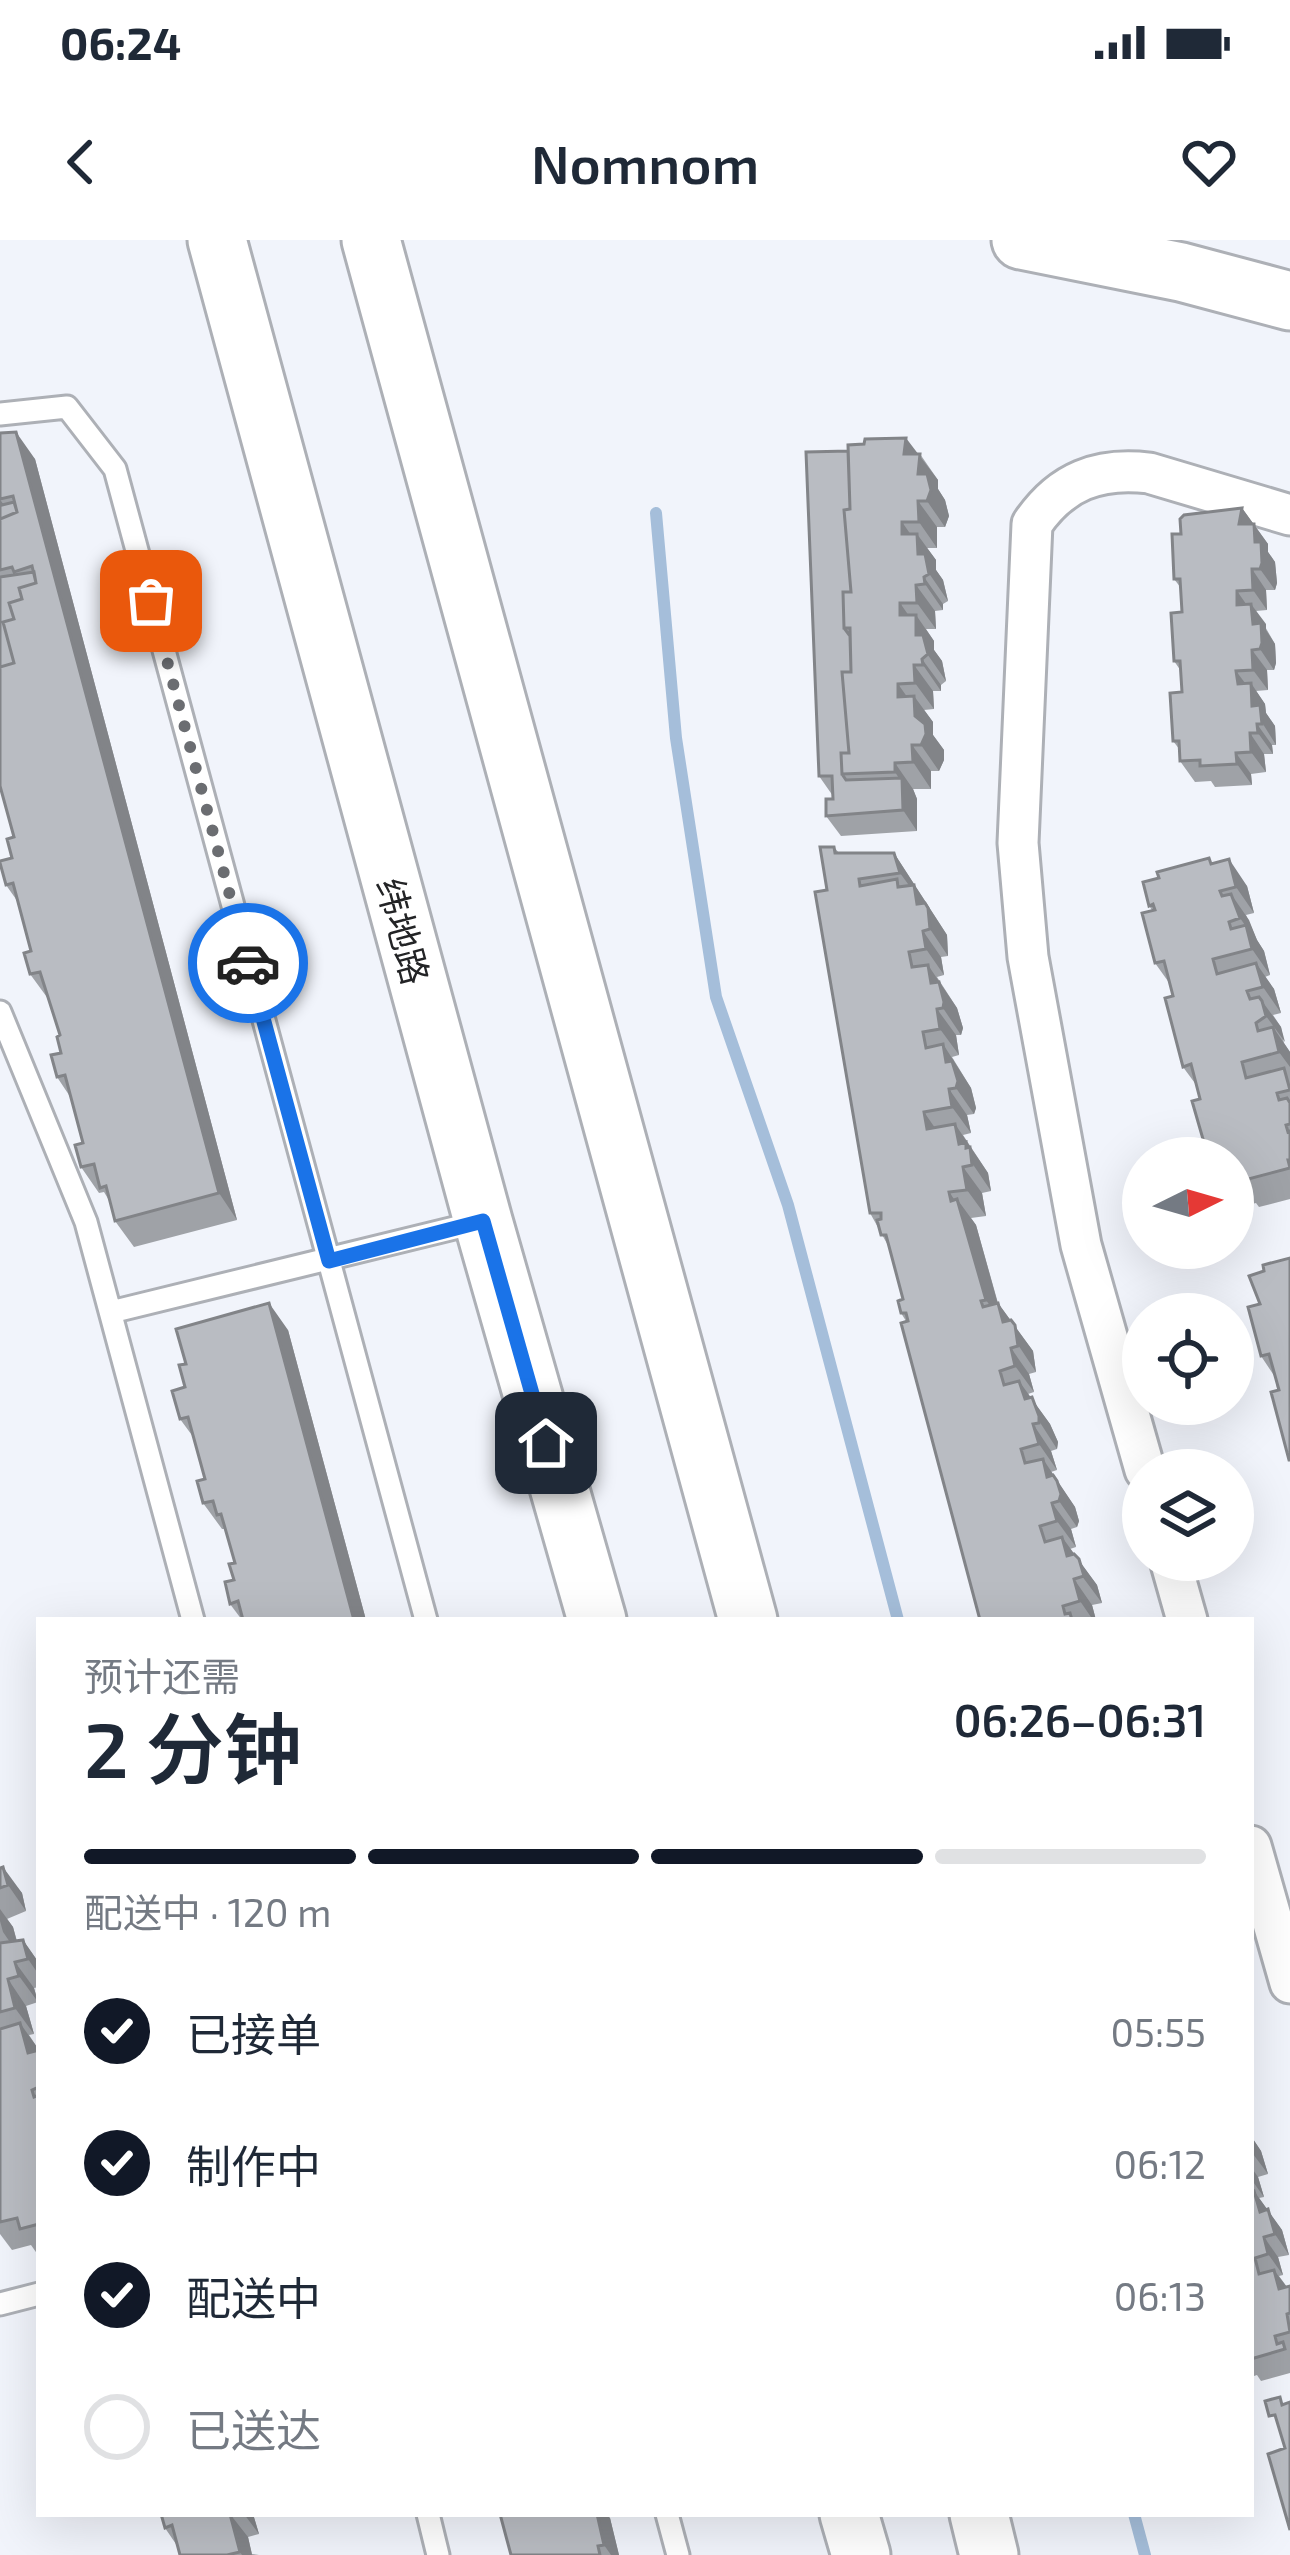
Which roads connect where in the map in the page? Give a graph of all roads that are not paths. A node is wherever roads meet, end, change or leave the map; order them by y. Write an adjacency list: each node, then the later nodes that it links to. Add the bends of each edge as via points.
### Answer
1 (218, 240): 8 (main road, 纬地路)
2 (371, 240): 16 (main road)
3 (1021, 240): 4 (main road)
4 (1290, 301)
5 (0, 414): 9 (lane, via 67,407 115,470)
6 (1290, 515): 11 (street, via 1126,470 1080,479 1032,524 1018,843 1028,957 1081,1245)
7 (0, 1012): 10 (lane, via 86,1222)
8 (483, 1221): 9 (lane); 15 (main road, 纬地路)
9 (329, 1261): 10 (lane); 14 (lane)
10 (110, 1312): 13 (lane)
11 (1139, 1449)
12 (1176, 1581): 17 (street)
13 (192, 1617)
14 (425, 1617)
15 (596, 1617)
16 (747, 1617)
17 (1186, 1617)
18 (1254, 1857): 19 (street)
19 (1290, 1984)
20 (36, 2295): 21 (lane)
21 (0, 2304)
22 (429, 2517): 26 (lane)
23 (668, 2517): 27 (lane)
24 (850, 2517): 28 (main road)
25 (980, 2517): 29 (main road)
26 (439, 2555)
27 (678, 2555)
28 (860, 2555)
29 (989, 2555)

